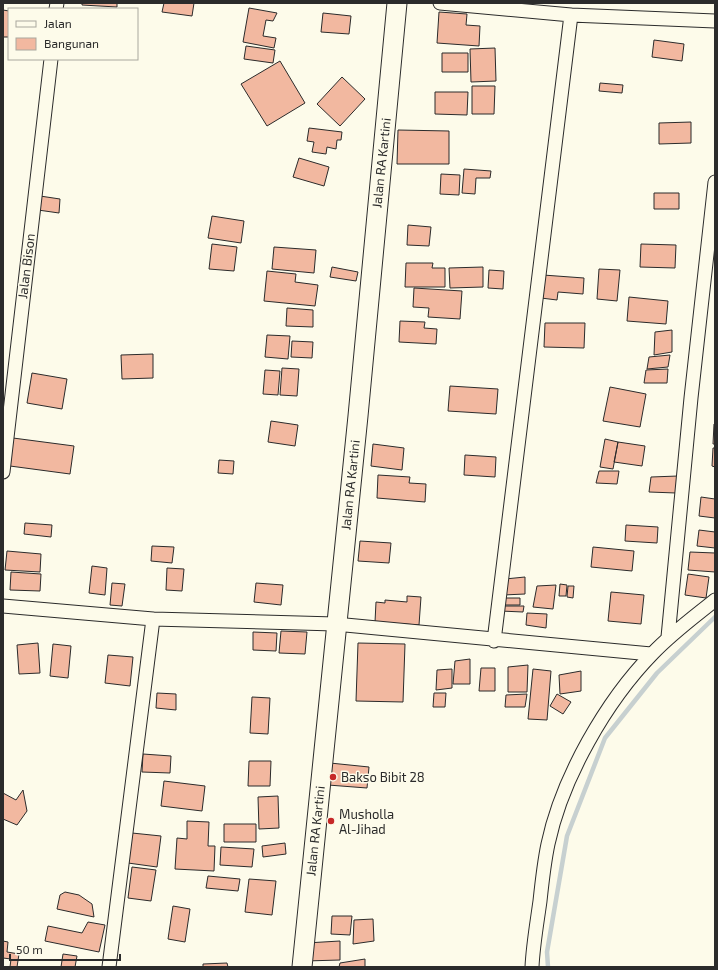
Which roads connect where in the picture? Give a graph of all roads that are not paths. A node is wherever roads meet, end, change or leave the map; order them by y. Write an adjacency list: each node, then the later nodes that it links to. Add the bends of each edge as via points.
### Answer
1 (397, 3): 11 (main road, Jalan RA Kartini, via 358,416)
2 (440, 3): 3 (street)
3 (571, 15): 4 (street); 13 (street)
4 (715, 21)
5 (50, 60): 7 (street, Jalan Bison)
6 (715, 182): 12 (street)
7 (3, 472)
8 (715, 600): 12 (street)
9 (3, 606): 10 (street)
10 (153, 619): 11 (street); 15 (street)
11 (335, 624): 13 (street); 16 (main road, Jalan RA Kartini)
12 (668, 637): 14 (street)
13 (494, 641): 14 (street)
14 (651, 654): 17 (street, via 609,707 586,745 566,788 548,844 532,948)
15 (109, 967)
16 (302, 967)
17 (532, 967)

